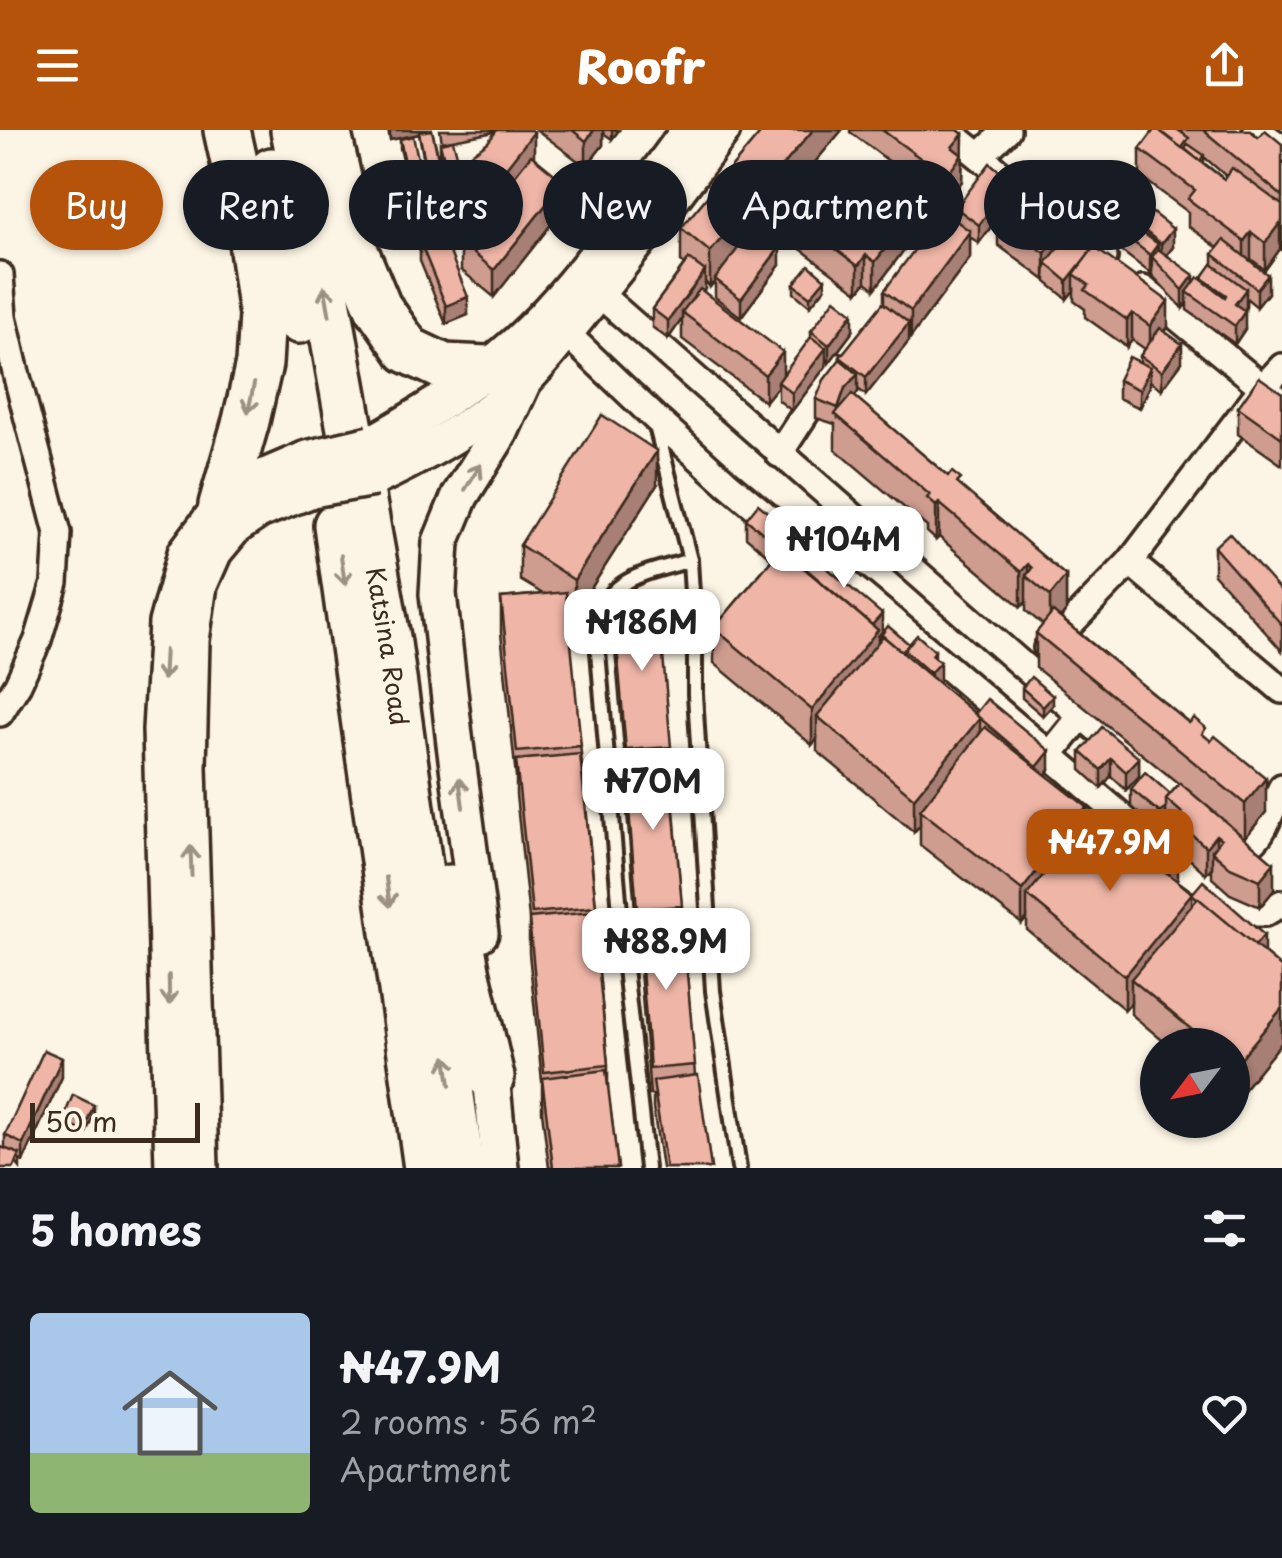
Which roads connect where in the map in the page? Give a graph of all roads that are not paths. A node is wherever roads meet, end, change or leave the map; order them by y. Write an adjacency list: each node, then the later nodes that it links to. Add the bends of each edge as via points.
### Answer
1 (227, 130): 24 (highway, one-way to 24, via 262,315 259,364)
2 (264, 130): 38 (highway, Katsina Road, one-way to 38, via 337,522)
3 (294, 130): 25 (highway, Katsina Road, one-way to 3)
4 (328, 130): 19 (highway, via 354,249 378,307 408,350 444,367)
5 (690, 130): 19 (main road)
6 (722, 130): 15 (main road)
7 (947, 130): 12 (street)
8 (1008, 130): 11 (street)
9 (1256, 130): 10 (street)
10 (1282, 148)
11 (991, 160)
12 (984, 166)
13 (1089, 250): 20 (street)
14 (0, 275): 30 (street, via 3,317 58,533 54,583 38,640)
15 (597, 292): 16 (main road); 22 (street)
16 (565, 332): 19 (main road); 21 (street)
17 (851, 352): 22 (street)
18 (1282, 367): 20 (street)
19 (506, 372): 23 (main road, bridge, via 458,392 372,461); 35 (main road, one-way to 19, via 480,929 438,594 440,542 500,432)
20 (1272, 395): 27 (street)
21 (654, 417): 26 (lane); 32 (street)
22 (779, 454): 28 (street)
23 (310, 474): 24 (main road, via 244,486); 37 (main road, one-way to 23, via 190,640 199,585 214,551 234,528)
24 (222, 505): 36 (main road, one-way to 36, via 186,553 167,623 161,730)
25 (370, 539): 35 (highway, via 394,583 414,651 434,798); 39 (highway, Katsina Road, one-way to 25)
26 (690, 560): 41 (lane, via 618,586 599,610 596,628); 42 (lane, via 713,991)
27 (1130, 562): 28 (street); 29 (street)
28 (1028, 672): 31 (street)
29 (1282, 690)
30 (0, 713)
31 (1082, 715): 32 (street); 33 (street, via 1235,846 1260,834)
32 (1050, 755): 34 (street, via 1234,905 1265,913)
33 (1282, 787)
34 (1282, 903)
35 (490, 1076): 40 (main road)
36 (174, 1168)
37 (200, 1168)
38 (427, 1168)
39 (461, 1168)
40 (500, 1168)
41 (647, 1168)
42 (739, 1168)

